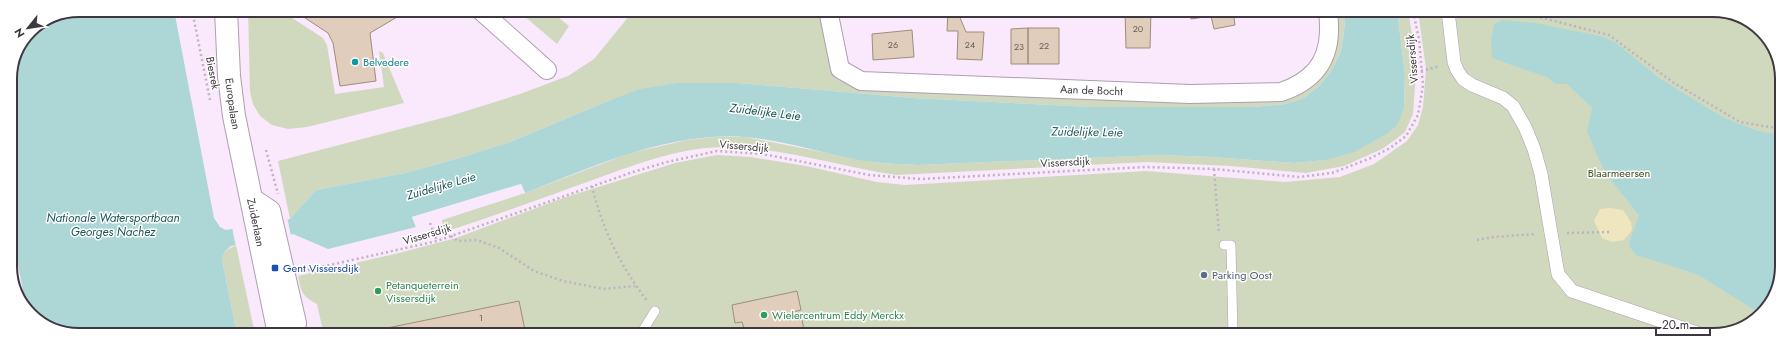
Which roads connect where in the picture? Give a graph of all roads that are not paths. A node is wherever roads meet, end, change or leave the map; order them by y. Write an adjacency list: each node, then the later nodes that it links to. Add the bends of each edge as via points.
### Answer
1 (226, 17): 7 (street, Europalaan, via 234,116)
2 (488, 17): 6 (street)
3 (829, 17): 4 (street, Aan de Bocht, via 840,69 861,81 1190,94 1281,92 1295,88 1322,64 1328,44)
4 (1328, 17)
5 (1449, 17): 15 (street, via 1454,62 1463,79 1472,86 1503,98 1513,106 1528,134 1542,174 1558,274 1572,291)
6 (547, 70)
7 (264, 205): 9 (street, Zuiderlaan)
8 (1224, 246): 14 (lane, via 1232,245)
9 (270, 251): 11 (street, Zuiderlaan); 12 (street, Zuiderlaan, via 286,276 297,323)
10 (655, 311): 13 (lane)
11 (278, 328)
12 (291, 328)
13 (644, 328)
14 (1232, 328)
15 (1682, 328)

